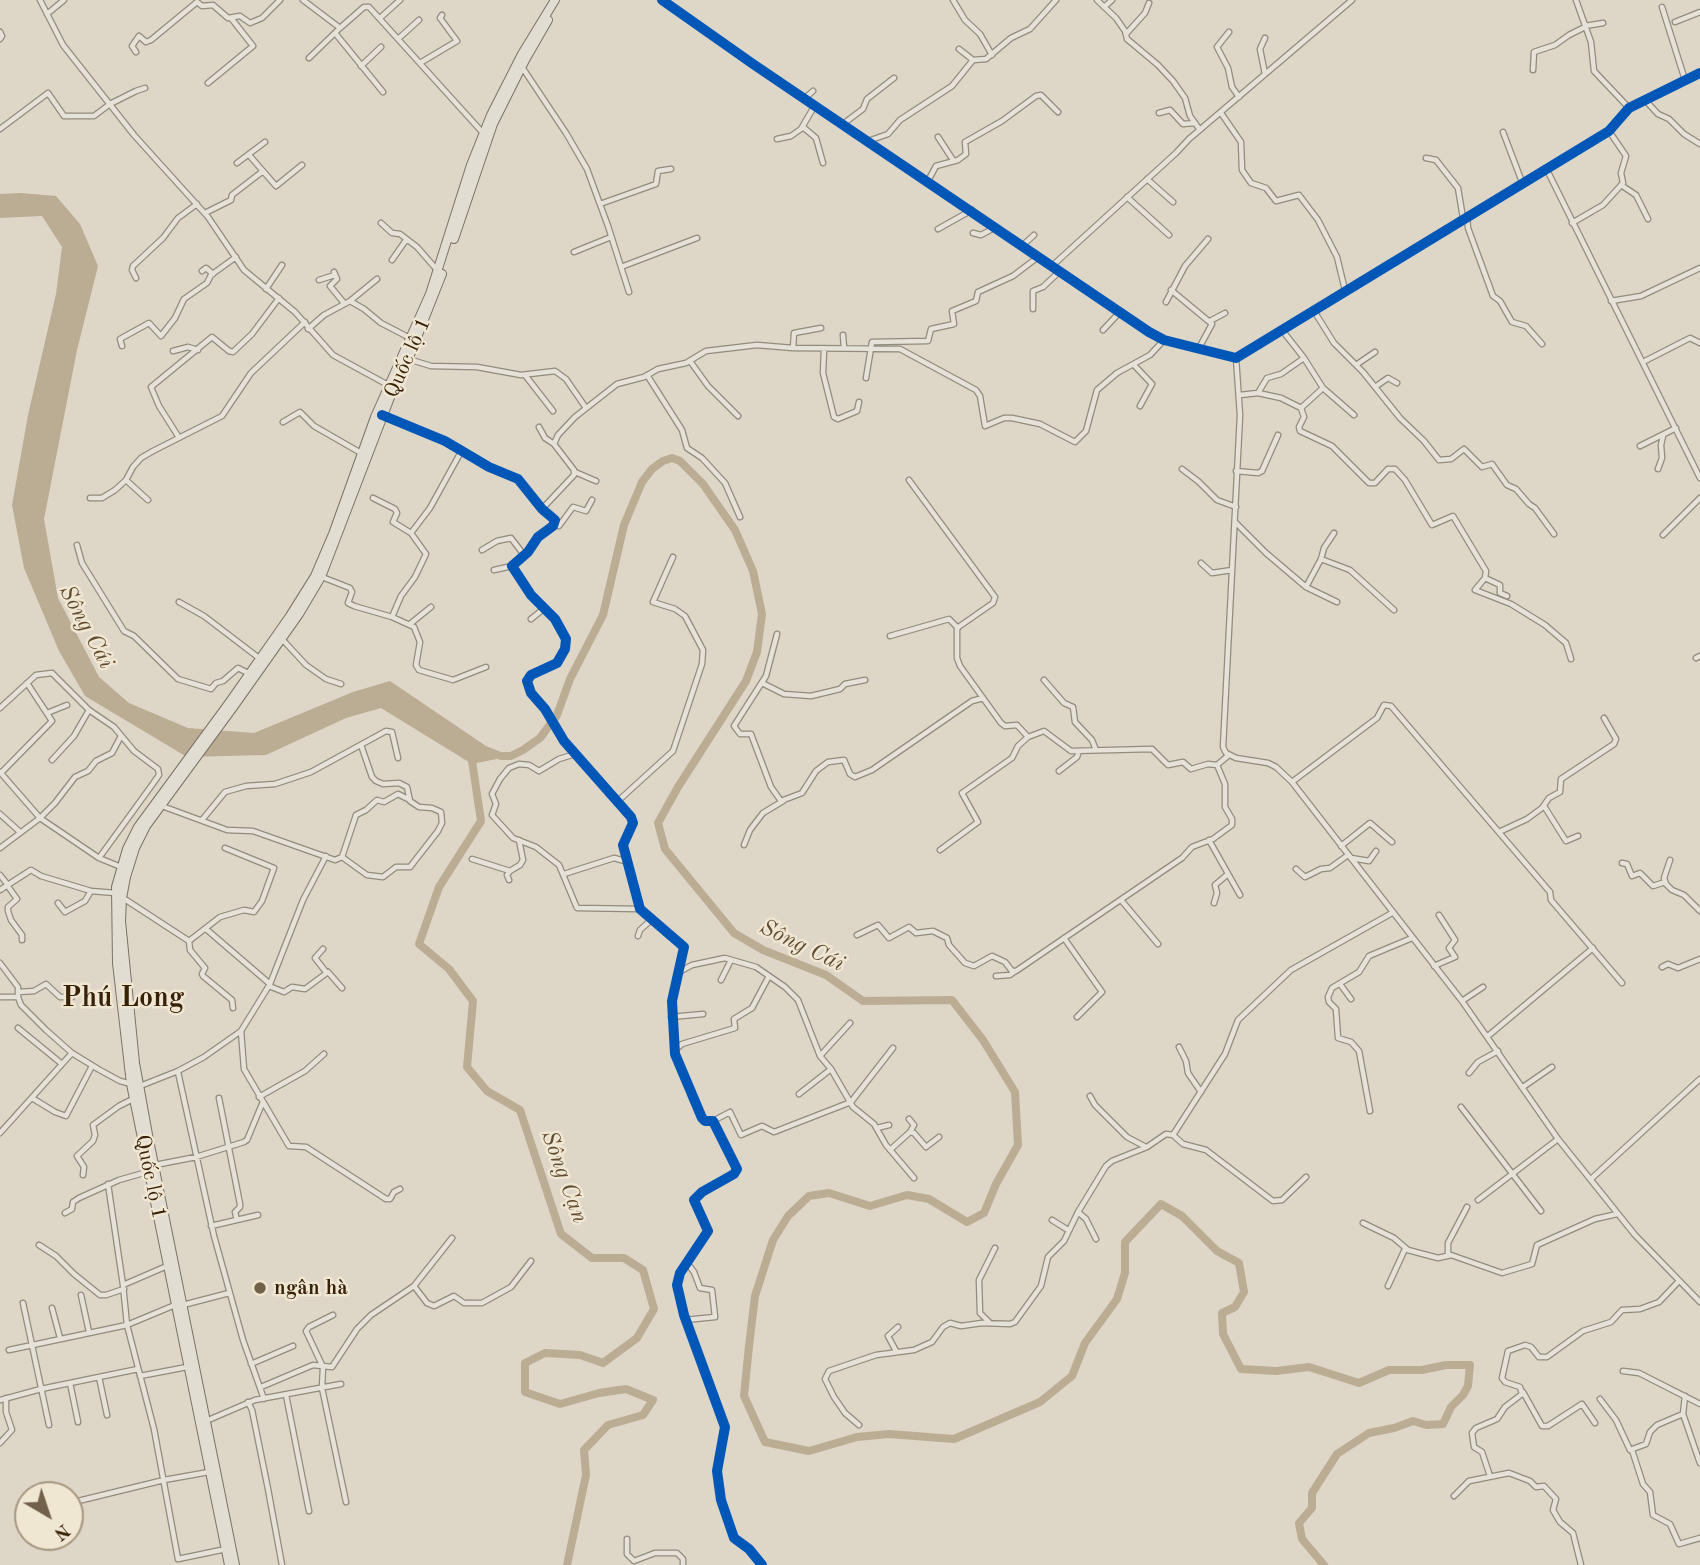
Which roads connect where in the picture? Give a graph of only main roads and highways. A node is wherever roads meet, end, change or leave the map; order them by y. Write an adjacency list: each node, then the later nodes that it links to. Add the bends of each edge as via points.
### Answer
1 (555, 0): 3 (highway, Quốc lộ 1, via 483,133 438,271)
2 (561, 0): 3 (highway, Quốc lộ 1, via 522,67 485,146 435,295)
3 (392, 386): 4 (highway, Quốc lộ 1, via 361,453 315,576 248,673); 4 (highway, Quốc lộ 1, via 321,577)
4 (232, 705): 5 (highway)
5 (164, 796): 6 (highway, Quốc lộ 1, via 135,848); 6 (highway, Quốc lộ 1, via 137,829 121,867)
6 (119, 895): 7 (highway, Quốc lộ 1, via 116,937 121,1012)
7 (135, 1085): 8 (highway, Quốc lộ 1); 8 (highway, Quốc lộ 1, via 133,1099 147,1172)
8 (179, 1305): 9 (highway, Quốc lộ 1)
9 (184, 1332): 10 (highway, Quốc lộ 1); 11 (highway, Quốc lộ 1)
10 (229, 1565)
11 (235, 1565)

